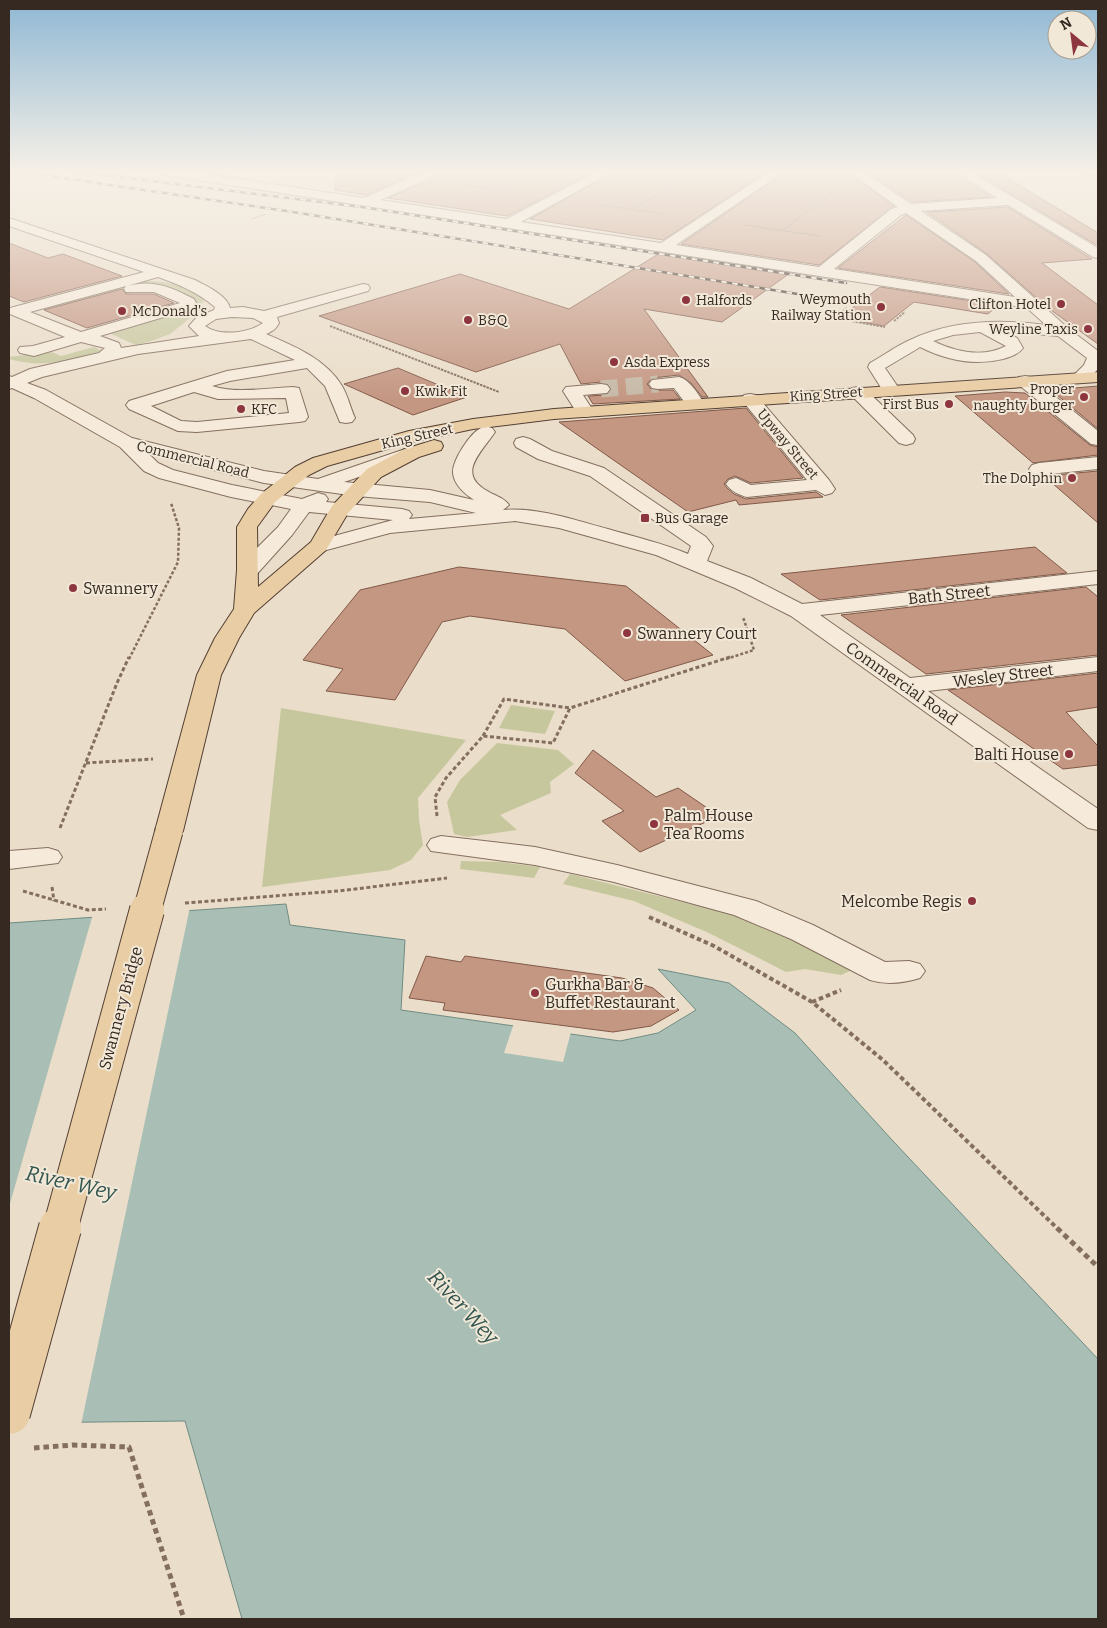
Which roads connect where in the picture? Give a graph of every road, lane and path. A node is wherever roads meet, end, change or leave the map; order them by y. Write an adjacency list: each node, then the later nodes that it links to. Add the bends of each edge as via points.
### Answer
1 (85, 247): 7 (street)
2 (657, 247): 5 (street)
3 (853, 247): 6 (street)
4 (965, 247): 9 (street)
5 (664, 248): 6 (street)
6 (823, 271): 9 (street)
7 (161, 272): 12 (street, via 205,290 223,306); 14 (street, via 14,311)
8 (363, 288): 13 (street)
9 (1032, 304): 20 (street)
10 (847, 308): 18 (path, via 834,318)
11 (911, 308): 15 (path)
12 (221, 314): 13 (street, via 246,312); 16 (street, via 204,319)
13 (265, 316): 21 (street, via 270,319 269,327)
14 (40, 321): 23 (street); 23 (street, via 116,298 142,286 157,287 189,302 189,305)
15 (892, 322)
16 (197, 326): 22 (street, via 203,333); 25 (street)
17 (328, 326): 39 (path)
18 (886, 327)
19 (985, 328): 20 (street, via 1038,327); 24 (street, via 938,334); 24 (street, via 1012,341 1015,348 994,357 961,356)
20 (1063, 332): 30 (street, via 1096,357 1091,367)
21 (253, 334): 22 (street); 28 (street)
22 (222, 336): 25 (street)
23 (80, 337): 26 (street, via 34,351); 27 (street, via 113,346 113,351)
24 (920, 341): 36 (street, via 876,367)
25 (138, 348): 27 (street)
26 (26, 350)
27 (107, 355): 32 (street); 37 (street, via 77,373)
28 (310, 363): 34 (street, via 228,376); 44 (street, via 331,382)
29 (1098, 377): 30 (main road, King Street)
30 (1078, 378): 31 (main road, King Street)
31 (1025, 381): 36 (main road, King Street); 47 (street)
32 (10, 383): 37 (street)
33 (658, 384): 41 (street, via 679,382)
34 (194, 386): 34 (street, via 238,396 293,392 299,417 178,426 135,405)
35 (600, 389): 42 (street, via 572,391)
36 (891, 390): 38 (main road, King Street)
37 (59, 392): 48 (street)
38 (858, 392): 40 (main road, King Street); 46 (street)
39 (504, 394)
40 (750, 399): 41 (main road, King Street); 54 (street, Upway Street, via 824,487 747,491)
41 (695, 403): 42 (main road, King Street)
42 (586, 412): 43 (main road, King Street)
43 (554, 414): 45 (main road, King Street); 53 (main road, King Street, via 474,424 409,437 320,462)
44 (346, 418)
45 (486, 432): 50 (main road, King Street); 61 (street, via 462,464 464,476 470,488)
46 (906, 439)
47 (1098, 440)
48 (127, 443): 53 (street, Commercial Road); 57 (street, Commercial Road, via 151,467 166,474)
49 (523, 443): 64 (street, via 545,456 597,472 699,541 702,546)
50 (412, 453): 55 (street, King Street); 56 (main road, King Street, via 374,473)
51 (1098, 464): 52 (street)
52 (1040, 469)
53 (287, 481): 55 (street, Commercial Road); 57 (main road, King Street)
54 (736, 484)
55 (317, 486): 56 (street, Commercial Road); 57 (street, King Street)
56 (356, 490): 59 (street); 60 (main road, King Street); 61 (street, Commercial Road, via 430,496)
57 (268, 498): 59 (street, Commercial Road); 65 (main road, Swannery Bridge, via 247,527)
58 (169, 500): 75 (path, via 179,528 178,562 117,683)
59 (304, 505): 60 (street, Commercial Road); 65 (street, via 285,531)
60 (339, 510): 62 (street, Commercial Road); 63 (main road, Swannery Bridge)
61 (515, 515): 62 (street, Commercial Road); 64 (street, Commercial Road, via 610,535)
62 (461, 519): 63 (street, Commercial Road, via 389,527)
63 (318, 546): 68 (main road, Swannery Bridge)
64 (695, 564): 67 (street, Commercial Road)
65 (248, 570): 68 (main road, Swannery Bridge)
66 (1098, 577): 69 (street, Bath Street)
67 (771, 597): 69 (street, Commercial Road); 72 (path, via 742,612 754,650)
68 (245, 610): 74 (main road, Swannery Bridge, via 209,675)
69 (799, 611): 71 (street, Commercial Road)
70 (1098, 664): 71 (street, Wesley Street)
71 (907, 686): 76 (street, Commercial Road)
72 (570, 708): 73 (path, via 504,699); 73 (path, via 553,743)
73 (483, 736): 77 (path, via 446,778 435,797)
74 (187, 757): 75 (path); 87 (main road, Swannery Bridge, bridge)
75 (86, 763): 78 (path)
76 (1098, 822)
77 (441, 845): 82 (path, via 450,877 338,891); 85 (street, via 535,856 736,906 802,932 881,973)
78 (48, 857): 79 (street); 81 (path)
79 (9, 860)
80 (21, 891): 81 (path)
81 (54, 901): 83 (path, via 88,910)
82 (183, 903)
83 (107, 908)
84 (647, 916): 86 (path, via 714,946 812,1002 883,1060)
85 (909, 971)
86 (1098, 1267)
87 (9, 1413)
88 (27, 1448): 89 (path, via 73,1445 129,1447)
89 (184, 1619)

